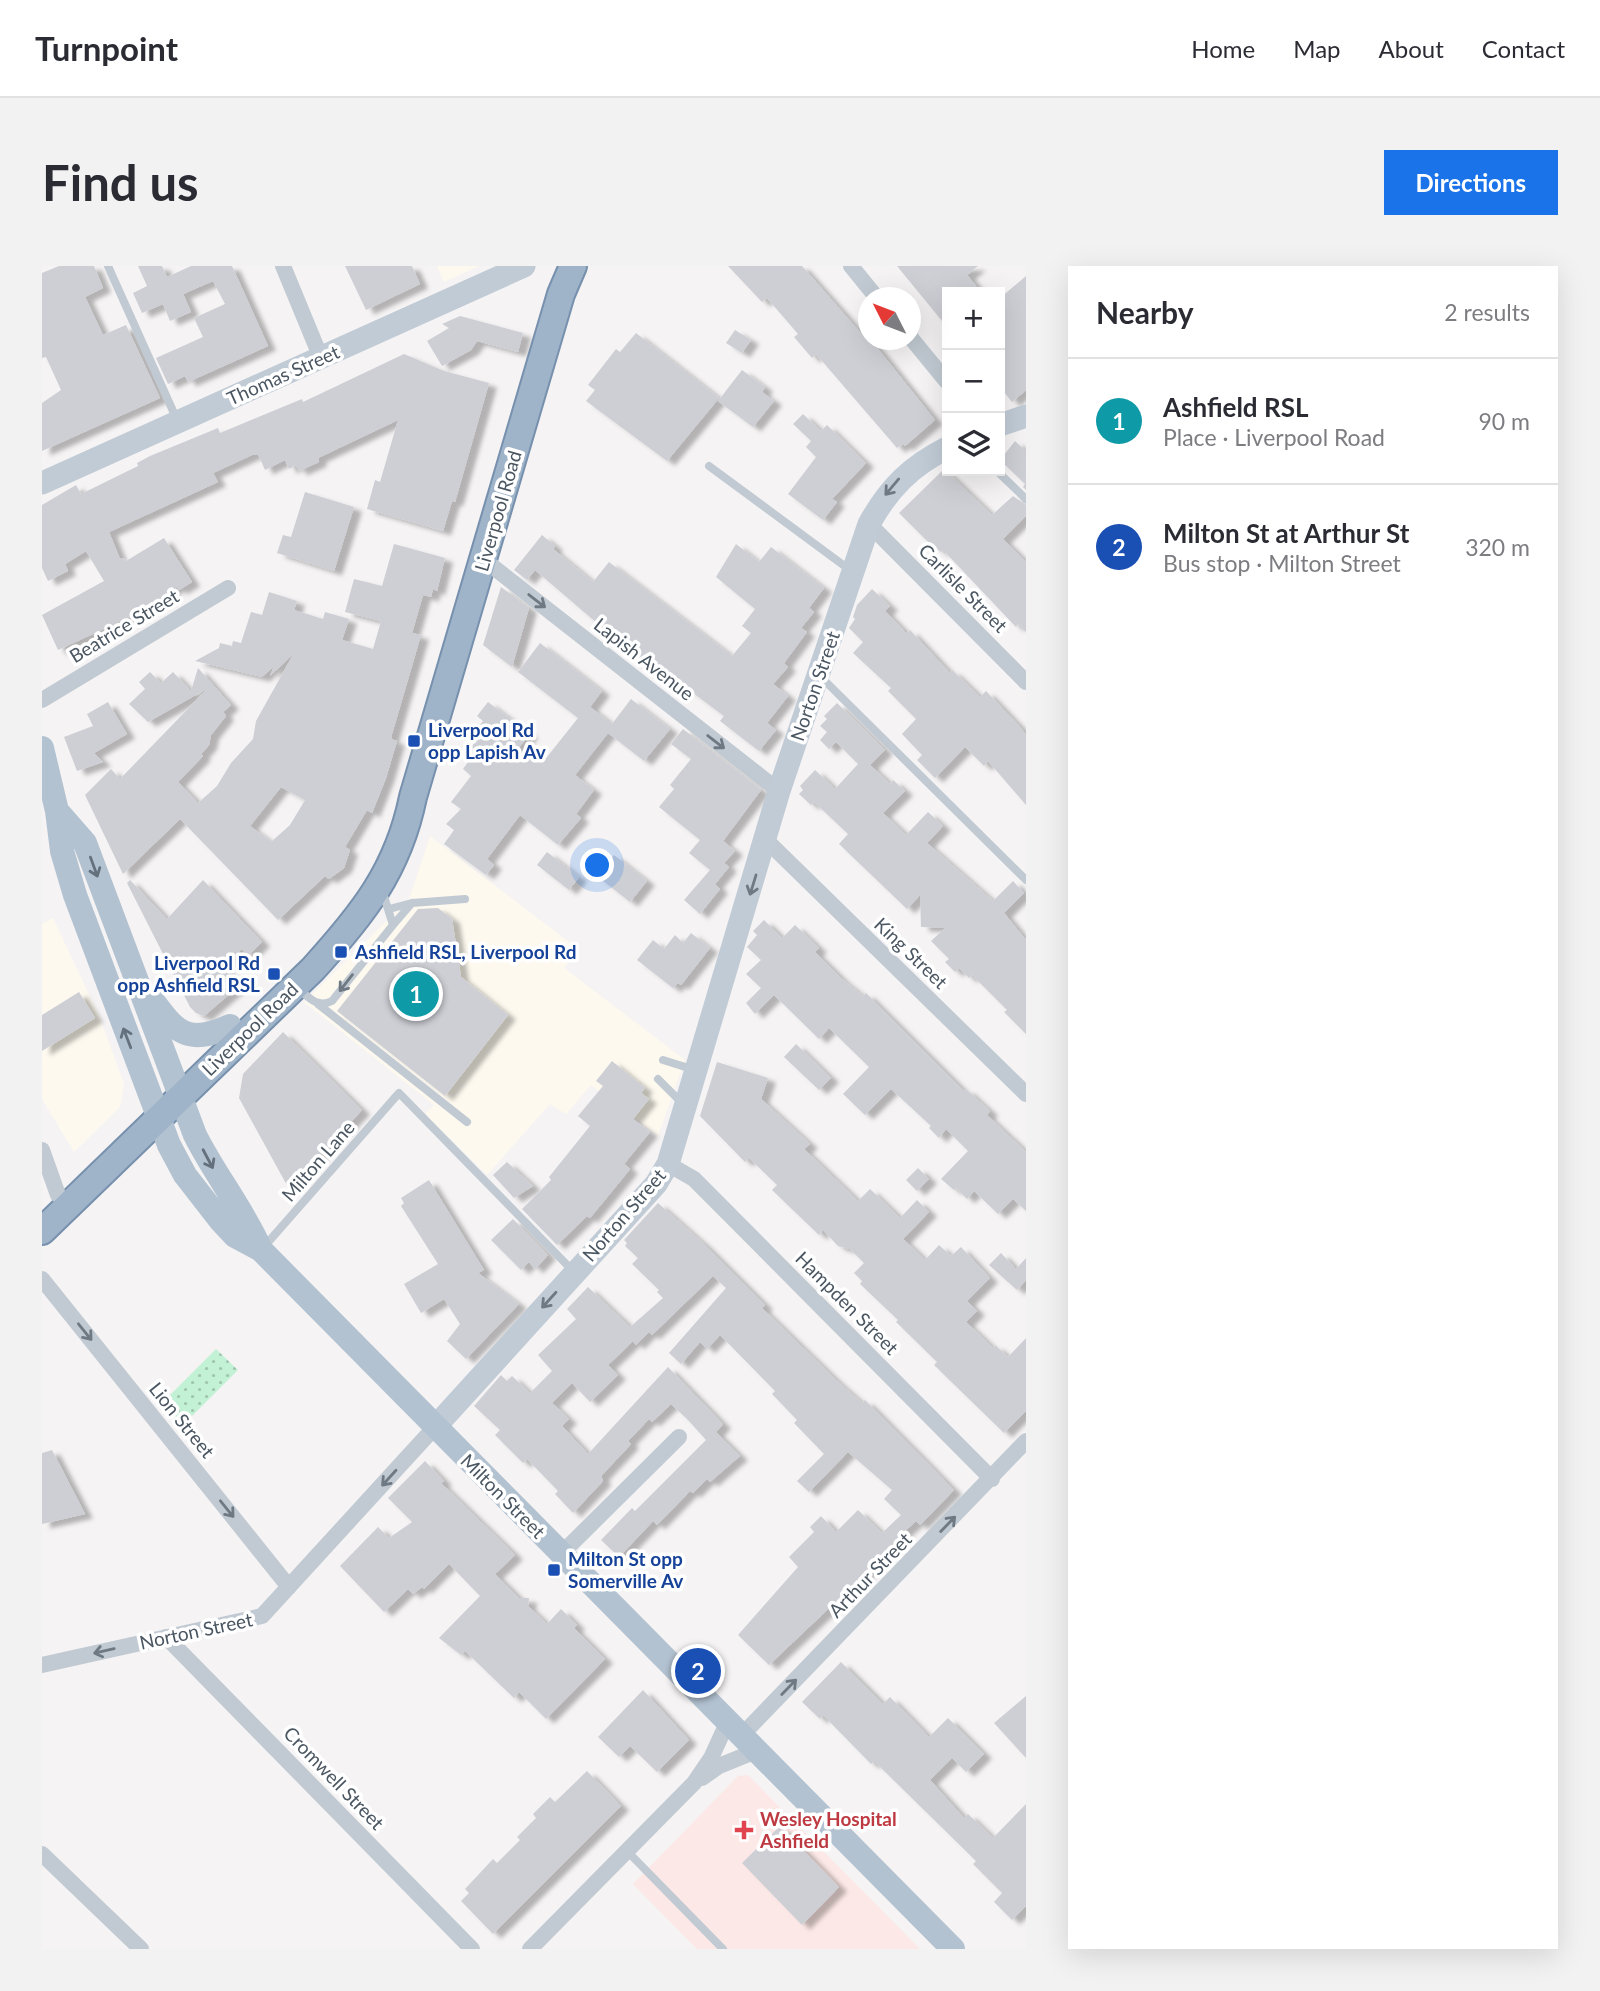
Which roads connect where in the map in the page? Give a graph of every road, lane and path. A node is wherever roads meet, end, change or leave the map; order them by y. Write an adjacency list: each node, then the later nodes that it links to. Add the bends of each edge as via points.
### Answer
1 (108, 266): 11 (lane)
2 (283, 266): 8 (street)
3 (524, 266): 8 (main road, Thomas Street)
4 (573, 266): 19 (highway, Liverpool Road)
5 (851, 266): 6 (street)
6 (868, 287)
7 (921, 350): 9 (street)
8 (321, 358): 11 (main road, Thomas Street)
9 (942, 376)
10 (1026, 416): 12 (main road)
11 (178, 422): 16 (main road, Thomas Street)
12 (1005, 423)
13 (942, 451): 18 (main road, Norton Street, one-way to 18, via 900,478)
14 (709, 466): 20 (lane)
15 (1002, 476): 17 (lane)
16 (42, 483)
17 (1026, 499)
18 (869, 524): 20 (main road, Norton Street); 23 (street, Carlisle Street)
19 (483, 559): 26 (street, Lapish Avenue, one-way to 26); 27 (highway, Liverpool Road)
20 (853, 572): 22 (main road, Norton Street)
21 (228, 588): 24 (street, Beatrice Street)
22 (819, 676): 26 (main road, Norton Street); 30 (lane)
23 (1026, 682)
24 (42, 700)
25 (42, 748): 28 (main road, Milton Street)
26 (779, 791): 29 (main road, Norton Street)
27 (413, 797): 31 (highway, Liverpool Road, via 405,834); 39 (highway, Liverpool Road, via 351,904)
28 (57, 811): 36 (main road, Milton Street, one-way to 36, via 85,843); 46 (main road, Milton Street, one-way to 28, via 75,895)
29 (767, 841): 41 (main road, Norton Street, one-way to 41); 44 (street, King Street)
30 (1026, 880)
31 (380, 884): 34 (lane); 37 (highway, Liverpool Road, via 341,938)
32 (465, 900): 33 (lane)
33 (412, 903): 34 (lane); 35 (lane)
34 (390, 909): 35 (lane)
35 (393, 925): 38 (lane, one-way to 38, via 332,1001)
36 (135, 977): 39 (main road, via 179,1032 206,1035); 43 (main road, Milton Street)
37 (296, 986): 38 (lane); 43 (highway, Liverpool Road)
38 (318, 1003): 47 (lane)
39 (230, 1026): 43 (highway, Liverpool Road)
40 (663, 1060): 41 (lane)
41 (695, 1070): 45 (main road, Norton Street)
42 (658, 1079): 45 (lane)
43 (176, 1089): 46 (highway, Liverpool Road); 52 (main road, Milton Street, one-way to 52, via 211,1166)
44 (1026, 1094)
45 (684, 1105): 49 (main road, Norton Street)
46 (155, 1109): 50 (highway, Liverpool Road); 51 (highway, Liverpool Road); 52 (main road, Milton Street, via 169,1145 203,1200 235,1236)
47 (467, 1122)
48 (43, 1151): 50 (street)
49 (668, 1164): 53 (main road, Norton Street, via 656,1184); 58 (street, Hampden Street, via 694,1179)
50 (50, 1203)
51 (42, 1231)
52 (261, 1250): 53 (lane, Milton Lane, via 399,1093); 55 (main road, Milton Street)
53 (574, 1272): 55 (main road, Norton Street, one-way to 55)
54 (42, 1279): 60 (street, Lion Street, one-way to 60)
55 (435, 1427): 59 (main road, Milton Street); 60 (street, Norton Street, one-way to 60)
56 (679, 1437): 59 (street)
57 (1026, 1441): 58 (street, Arthur Street)
58 (992, 1479): 63 (street, Arthur Street, one-way to 58)
59 (561, 1554): 63 (main road, Milton Street)
60 (289, 1587): 61 (street, Norton Street, via 262,1616)
61 (166, 1637): 62 (street, Norton Street, one-way to 62); 68 (street, Cromwell Street)
62 (42, 1665)
63 (742, 1736): 64 (street, Arthur Street, via 719,1766); 64 (street, Arthur Street, via 710,1758); 71 (main road, Milton Street)
64 (694, 1783): 65 (street, Arthur Street)
65 (627, 1851): 69 (street, Arthur Street); 70 (lane)
66 (42, 1854): 67 (street)
67 (141, 1949)
68 (472, 1949)
69 (530, 1949)
70 (723, 1949)
71 (953, 1949)

